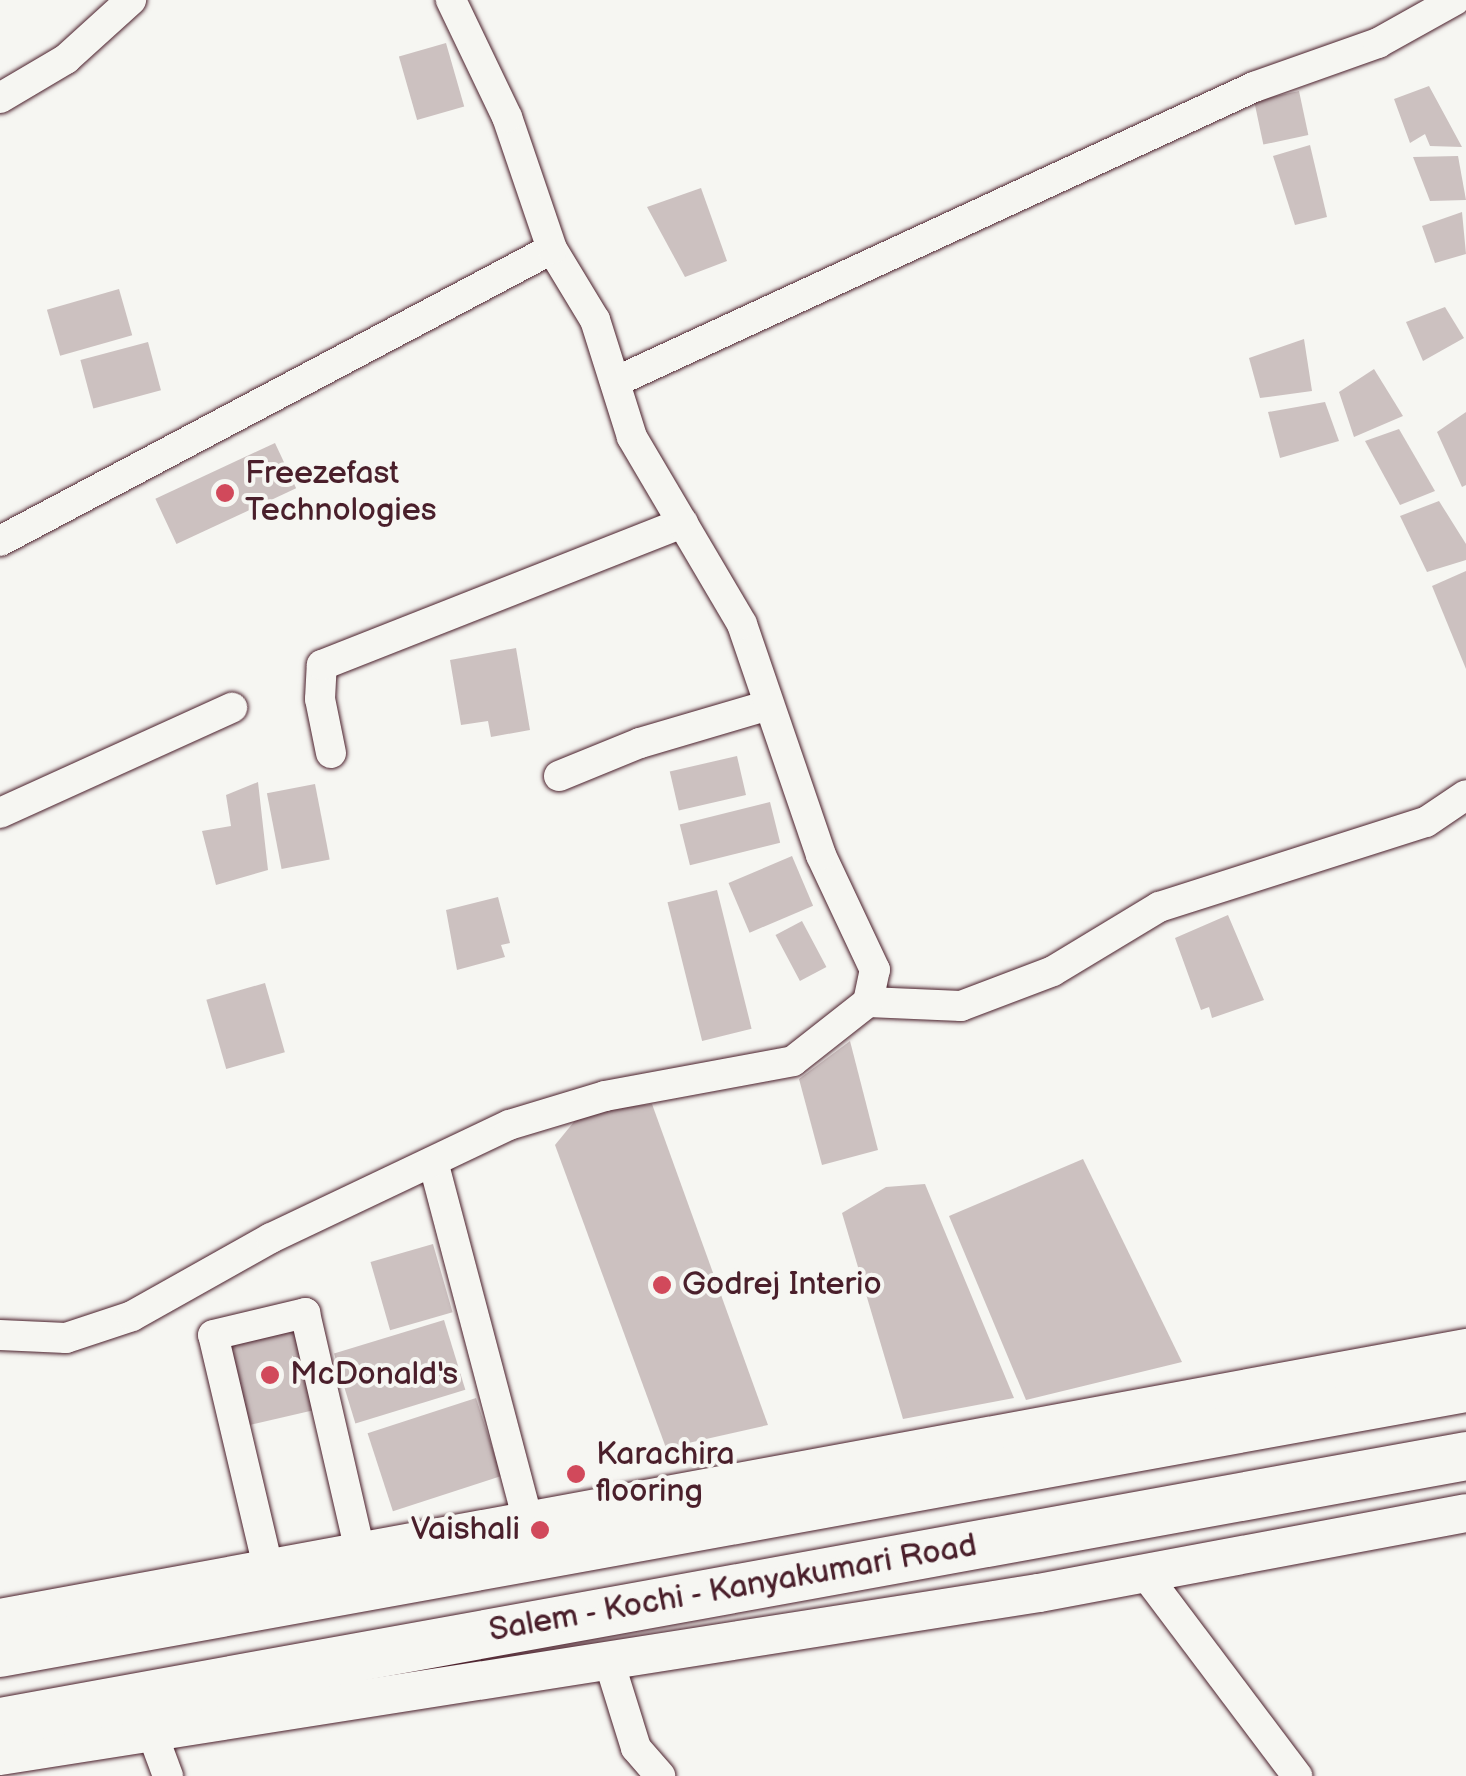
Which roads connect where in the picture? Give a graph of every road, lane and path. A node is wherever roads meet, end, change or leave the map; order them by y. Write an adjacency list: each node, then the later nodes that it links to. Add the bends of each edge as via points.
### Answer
1 (130, 0): 4 (street, via 66,59)
2 (452, 0): 5 (street, via 507,117)
3 (1454, 0): 6 (street, via 1378,43 1254,87)
4 (0, 98)
5 (552, 249): 6 (street, via 595,320); 8 (street)
6 (615, 382): 7 (street, via 632,436)
7 (683, 523): 9 (street, via 742,624); 11 (street, via 322,665 320,699)
8 (0, 541)
9 (769, 706): 12 (street, via 640,743); 15 (street, via 821,855 875,970)
10 (232, 708): 14 (street)
11 (332, 753)
12 (559, 776)
13 (1466, 795): 15 (street, via 1426,822 1159,908 1053,970 961,1006)
14 (0, 812)
15 (868, 1002): 16 (street, via 793,1060 605,1096 509,1125)
16 (434, 1165): 17 (street, via 270,1238 132,1316 66,1338); 23 (street)
17 (0, 1336)
18 (1466, 1348): 23 (street)
19 (1466, 1388): 21 (highway, Salem - Kochi - Kanyakumari Road)
20 (1466, 1456): 25 (highway, Salem - Kochi - Kanyakumari Road)
21 (862, 1497): 25 (highway); 29 (highway, Salem - Kochi - Kanyakumari Road)
22 (1463, 1519): 27 (street)
23 (528, 1521): 24 (street)
24 (360, 1550): 26 (street); 26 (street, via 305,1313 213,1334)
25 (876, 1563): 31 (highway, Salem - Kochi - Kanyakumari Road)
26 (268, 1567): 28 (street)
27 (1146, 1574): 30 (street); 36 (street)
28 (0, 1618)
29 (0, 1654)
30 (608, 1658): 32 (street); 35 (street, via 636,1748)
31 (0, 1722)
32 (151, 1730): 33 (street); 34 (street)
33 (0, 1756)
34 (168, 1776)
35 (660, 1776)
36 (1297, 1776)

